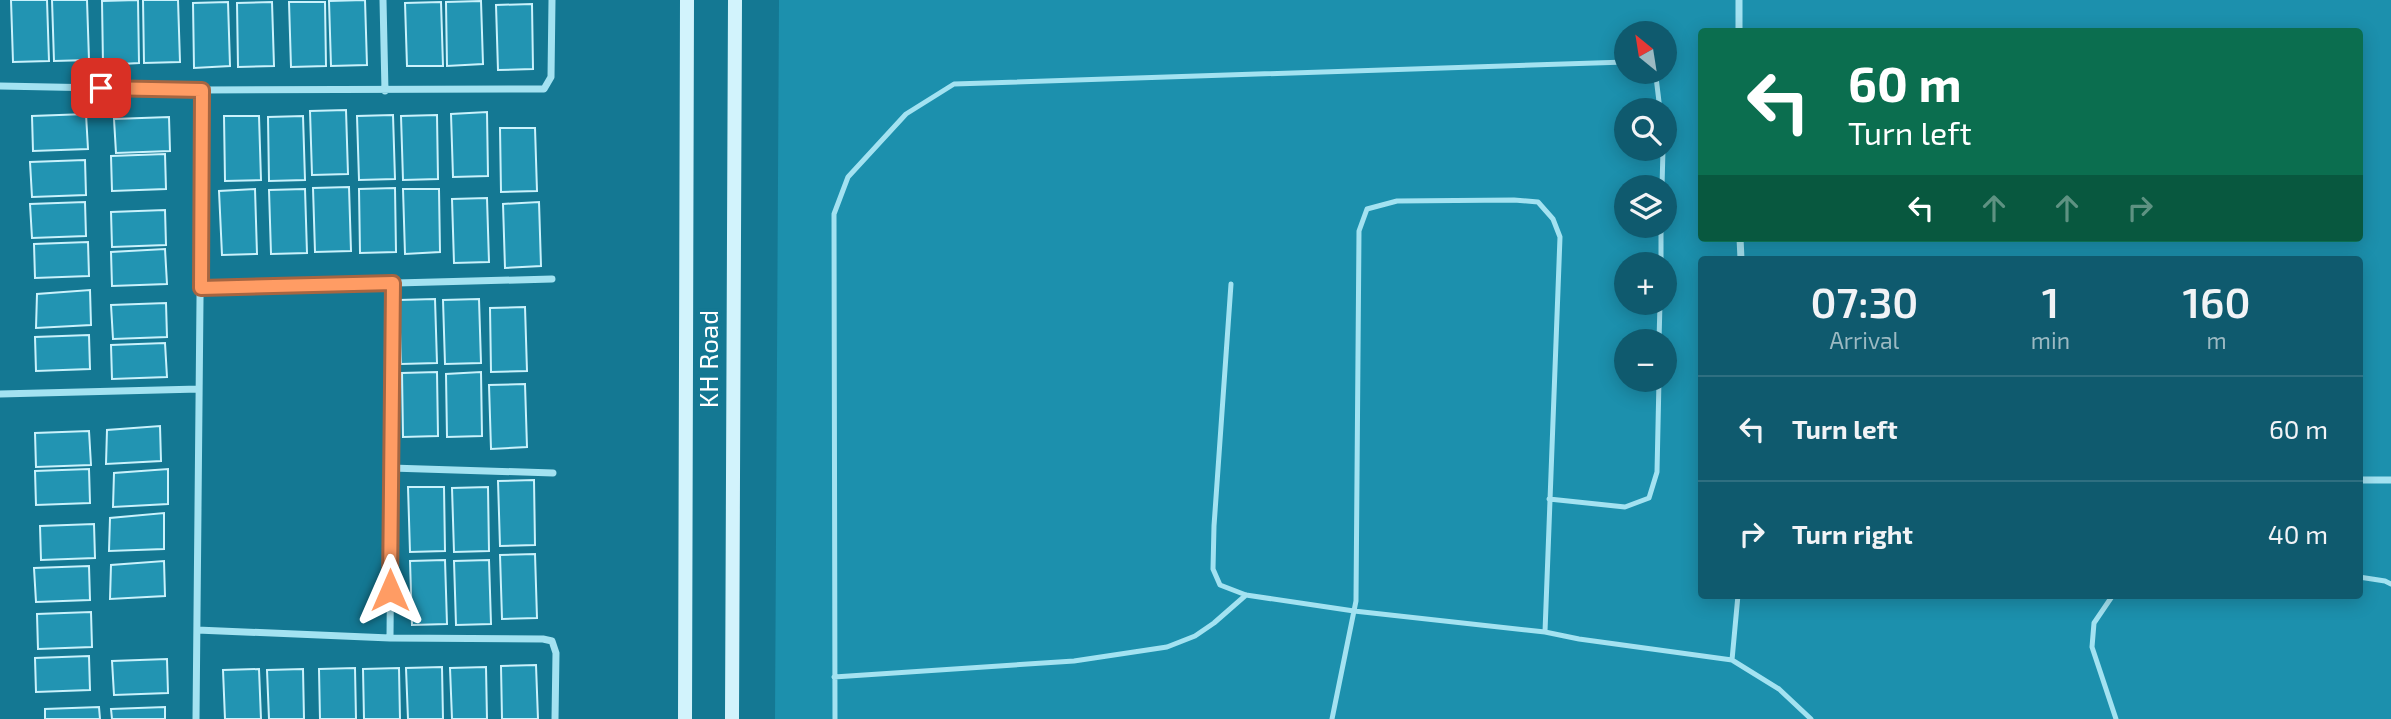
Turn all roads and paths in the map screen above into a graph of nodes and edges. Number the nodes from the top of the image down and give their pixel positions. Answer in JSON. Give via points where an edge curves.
{"nodes":[{"id":1,"x":383,"y":0,"type":"edge"},
{"id":2,"x":552,"y":0,"type":"edge"},
{"id":3,"x":687,"y":0,"type":"edge"},
{"id":4,"x":735,"y":0,"type":"edge"},
{"id":5,"x":1739,"y":0,"type":"edge"},
{"id":6,"x":1739,"y":28,"type":"edge"},
{"id":7,"x":1614,"y":62,"type":"edge"},
{"id":8,"x":0,"y":86,"type":"edge"},
{"id":9,"x":202,"y":90,"type":"junction"},
{"id":10,"x":385,"y":91,"type":"junction"},
{"id":11,"x":552,"y":279,"type":"dead end"},
{"id":12,"x":393,"y":283,"type":"junction"},
{"id":13,"x":1231,"y":284,"type":"dead end"},
{"id":14,"x":201,"y":288,"type":"junction"},
{"id":15,"x":199,"y":389,"type":"junction"},
{"id":16,"x":1659,"y":392,"type":"edge"},
{"id":17,"x":0,"y":394,"type":"edge"},
{"id":18,"x":391,"y":468,"type":"junction"},
{"id":19,"x":552,"y":473,"type":"dead end"},
{"id":20,"x":2363,"y":480,"type":"edge"},
{"id":21,"x":2391,"y":480,"type":"edge"},
{"id":22,"x":1549,"y":499,"type":"junction"},
{"id":23,"x":2363,"y":578,"type":"edge"},
{"id":24,"x":2391,"y":584,"type":"edge"},
{"id":25,"x":1246,"y":596,"type":"junction"},
{"id":26,"x":1738,"y":599,"type":"edge"},
{"id":27,"x":2110,"y":599,"type":"edge"},
{"id":28,"x":1354,"y":611,"type":"junction"},
{"id":29,"x":197,"y":630,"type":"junction"},
{"id":30,"x":1545,"y":632,"type":"junction"},
{"id":31,"x":390,"y":638,"type":"junction"},
{"id":32,"x":1732,"y":660,"type":"junction"},
{"id":33,"x":834,"y":677,"type":"junction"},
{"id":34,"x":196,"y":719,"type":"edge"},
{"id":35,"x":555,"y":719,"type":"edge"},
{"id":36,"x":685,"y":719,"type":"edge"},
{"id":37,"x":732,"y":719,"type":"edge"},
{"id":38,"x":835,"y":719,"type":"edge"},
{"id":39,"x":1332,"y":719,"type":"edge"},
{"id":40,"x":1811,"y":719,"type":"edge"},
{"id":41,"x":2116,"y":719,"type":"edge"}],
"edges":[{"from":1,"to":10,"type":"street"},
{"from":2,"to":10,"type":"street","via":[[551,77],[544,89]]},
{"from":3,"to":36,"type":"main road","name":"KH Road"},
{"from":4,"to":37,"type":"main road","name":"KH Road"},
{"from":5,"to":6,"type":"street"},
{"from":7,"to":33,"type":"lane","via":[[954,84],[906,114],[848,177],[834,214]]},
{"from":8,"to":9,"type":"street"},
{"from":9,"to":10,"type":"street"},
{"from":9,"to":14,"type":"street"},
{"from":11,"to":12,"type":"street"},
{"from":12,"to":14,"type":"street"},
{"from":12,"to":18,"type":"street"},
{"from":13,"to":25,"type":"lane","via":[[1213,569],[1220,585]]},
{"from":14,"to":15,"type":"street"},
{"from":15,"to":17,"type":"street"},
{"from":15,"to":29,"type":"street"},
{"from":16,"to":22,"type":"lane","via":[[1657,472],[1649,498],[1625,507]]},
{"from":18,"to":19,"type":"street"},
{"from":18,"to":31,"type":"street"},
{"from":20,"to":21,"type":"street"},
{"from":22,"to":28,"type":"lane","via":[[1560,236],[1553,219],[1538,202],[1514,200],[1398,201],[1367,209],[1359,231]]},
{"from":22,"to":30,"type":"lane"},
{"from":23,"to":24,"type":"lane"},
{"from":25,"to":28,"type":"lane"},
{"from":25,"to":33,"type":"lane","via":[[1195,636],[1167,647],[1074,661]]},
{"from":26,"to":32,"type":"lane"},
{"from":27,"to":41,"type":"lane","via":[[2094,623],[2092,647]]},
{"from":28,"to":30,"type":"lane"},
{"from":28,"to":39,"type":"lane"},
{"from":29,"to":31,"type":"street"},
{"from":29,"to":34,"type":"street"},
{"from":30,"to":32,"type":"lane"},
{"from":31,"to":35,"type":"street","via":[[552,641],[556,653]]},
{"from":32,"to":40,"type":"lane","via":[[1779,690]]},
{"from":33,"to":38,"type":"lane"}]}
